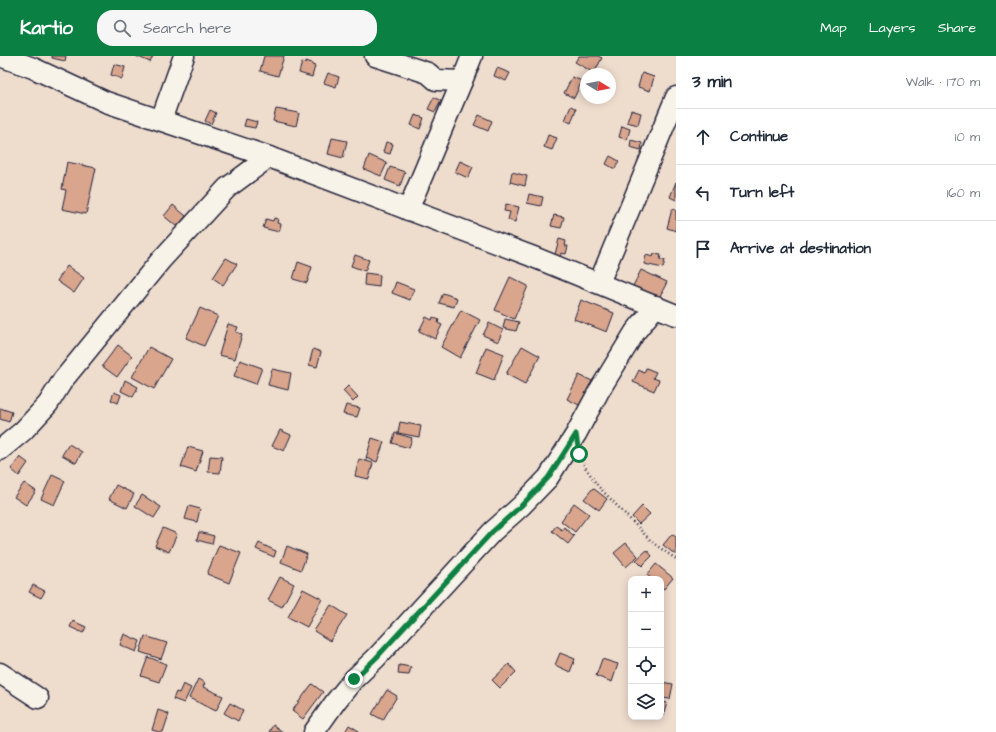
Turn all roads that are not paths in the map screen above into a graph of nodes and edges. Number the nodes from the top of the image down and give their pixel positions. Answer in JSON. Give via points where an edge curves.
{"nodes":[{"id":1,"x":0,"y":56,"type":"edge"},
{"id":2,"x":184,"y":56,"type":"edge"},
{"id":3,"x":375,"y":56,"type":"edge"},
{"id":4,"x":472,"y":56,"type":"edge"},
{"id":5,"x":35,"y":62,"type":"edge"},
{"id":6,"x":462,"y":81,"type":"junction"},
{"id":7,"x":676,"y":97,"type":"edge"},
{"id":8,"x":161,"y":120,"type":"junction"},
{"id":9,"x":269,"y":157,"type":"junction"},
{"id":10,"x":408,"y":210,"type":"junction"},
{"id":11,"x":599,"y":283,"type":"junction"},
{"id":12,"x":656,"y":306,"type":"junction"},
{"id":13,"x":676,"y":315,"type":"edge"},
{"id":14,"x":0,"y":450,"type":"edge"},
{"id":15,"x":0,"y":673,"type":"edge"},
{"id":16,"x":38,"y":698,"type":"dead end"},
{"id":17,"x":314,"y":732,"type":"edge"}],
"edges":[{"from":1,"to":5,"type":"street"},
{"from":2,"to":8,"type":"street"},
{"from":3,"to":6,"type":"street","via":[[428,72],[436,80]]},
{"from":4,"to":6,"type":"street"},
{"from":5,"to":8,"type":"street","via":[[106,102]]},
{"from":6,"to":10,"type":"street"},
{"from":7,"to":11,"type":"street"},
{"from":8,"to":9,"type":"street"},
{"from":9,"to":10,"type":"street"},
{"from":9,"to":14,"type":"street","via":[[227,188],[152,272],[62,380],[48,404],[23,431]]},
{"from":10,"to":11,"type":"street"},
{"from":11,"to":12,"type":"street"},
{"from":12,"to":13,"type":"street"},
{"from":12,"to":17,"type":"street","via":[[635,332],[548,478],[492,532],[354,679]]},
{"from":15,"to":16,"type":"street"}]}
